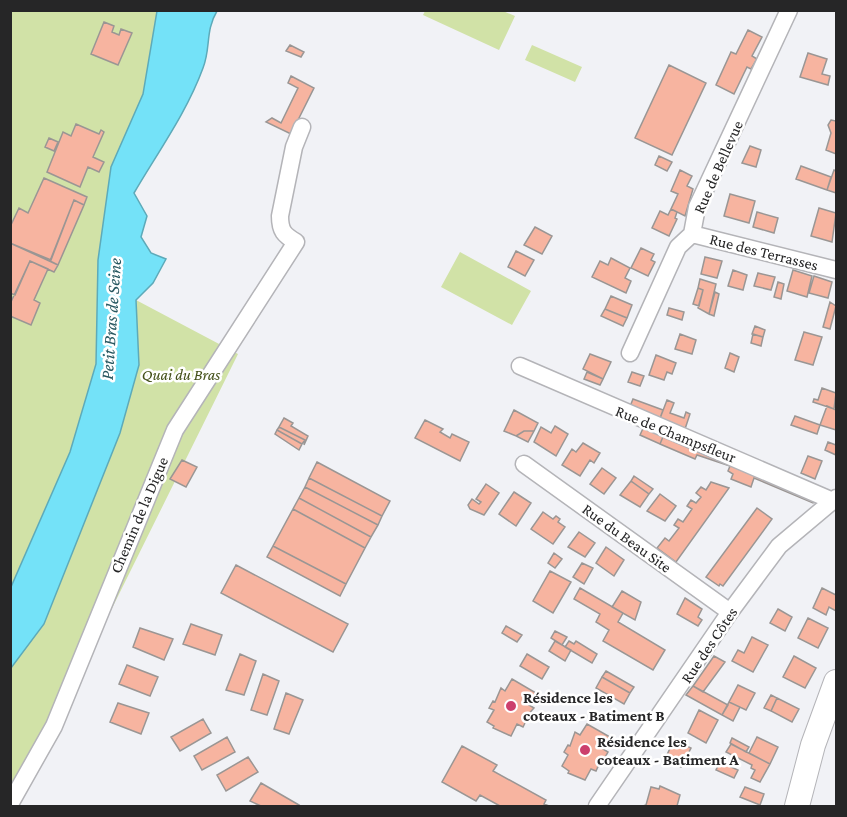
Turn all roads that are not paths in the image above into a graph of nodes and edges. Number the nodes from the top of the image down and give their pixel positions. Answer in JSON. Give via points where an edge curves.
{"nodes":[{"id":1,"x":789,"y":10,"type":"edge"},
{"id":2,"x":302,"y":127,"type":"dead end"},
{"id":3,"x":692,"y":234,"type":"junction"},
{"id":4,"x":837,"y":270,"type":"edge"},
{"id":5,"x":630,"y":353,"type":"dead end"},
{"id":6,"x":520,"y":366,"type":"dead end"},
{"id":7,"x":524,"y":464,"type":"dead end"},
{"id":8,"x":835,"y":499,"type":"edge"},
{"id":9,"x":730,"y":612,"type":"junction"},
{"id":10,"x":837,"y":682,"type":"edge"},
{"id":11,"x":10,"y":804,"type":"edge"},
{"id":12,"x":597,"y":807,"type":"edge"},
{"id":13,"x":797,"y":807,"type":"edge"}],
"edges":[{"from":1,"to":3,"type":"street","name":"Rue de Bellevue","via":[[697,207]]},
{"from":2,"to":11,"type":"street","name":"Chemin de la Digue","via":[[280,216],[280,228],[296,242],[175,430],[54,726]]},
{"from":3,"to":4,"type":"street","name":"Rue des Terrasses"},
{"from":3,"to":5,"type":"street","name":"Rue de Bellevue","via":[[678,247]]},
{"from":6,"to":8,"type":"street","name":"Rue de Champsfleur"},
{"from":7,"to":9,"type":"street","name":"Rue du Beau Site"},
{"from":8,"to":9,"type":"street","name":"Rue des Côtes","via":[[779,546]]},
{"from":9,"to":12,"type":"street","name":"Rue des Côtes"},
{"from":10,"to":13,"type":"main road","via":[[813,745]]}]}
